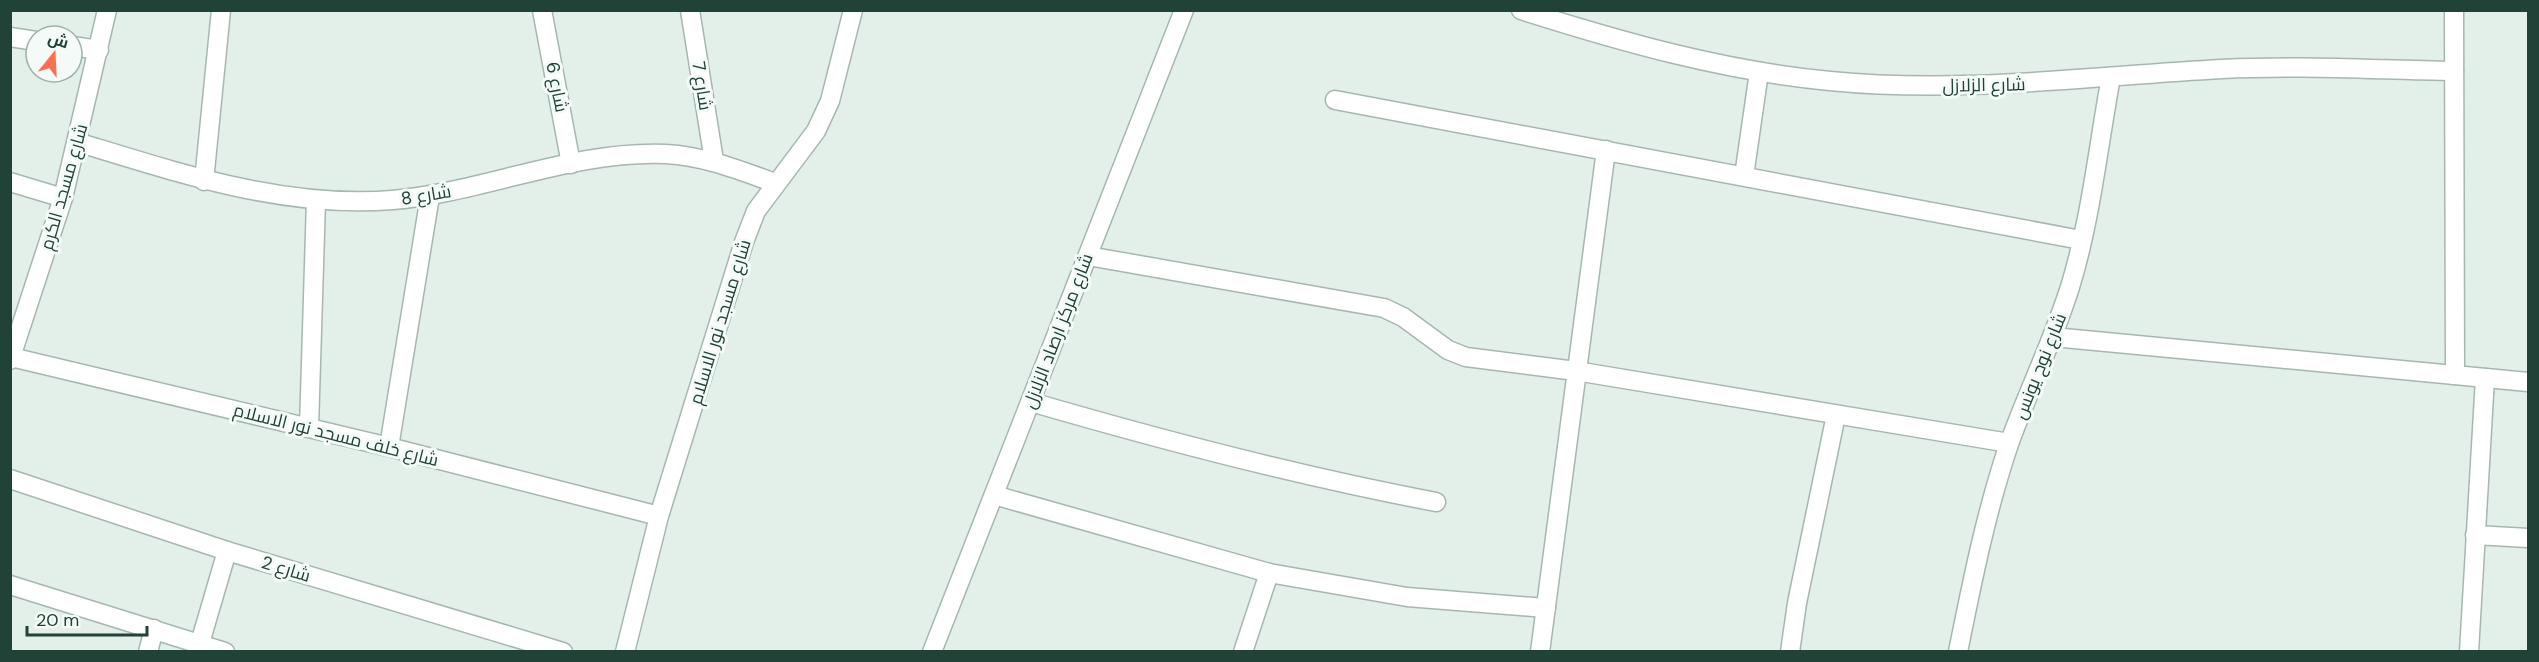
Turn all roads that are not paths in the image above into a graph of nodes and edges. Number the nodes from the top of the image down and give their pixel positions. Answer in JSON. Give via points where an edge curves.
{"nodes":[{"id":1,"x":107,"y":10,"type":"edge"},
{"id":2,"x":221,"y":10,"type":"edge"},
{"id":3,"x":542,"y":10,"type":"edge"},
{"id":4,"x":690,"y":10,"type":"edge"},
{"id":5,"x":853,"y":10,"type":"edge"},
{"id":6,"x":1184,"y":10,"type":"edge"},
{"id":7,"x":1521,"y":10,"type":"edge"},
{"id":8,"x":2454,"y":10,"type":"edge"},
{"id":9,"x":84,"y":48,"type":"edge"},
{"id":10,"x":99,"y":50,"type":"junction"},
{"id":11,"x":2454,"y":71,"type":"junction"},
{"id":12,"x":1760,"y":72,"type":"junction"},
{"id":13,"x":2111,"y":77,"type":"junction"},
{"id":14,"x":1335,"y":100,"type":"dead end"},
{"id":15,"x":77,"y":142,"type":"junction"},
{"id":16,"x":1606,"y":150,"type":"junction"},
{"id":17,"x":714,"y":161,"type":"junction"},
{"id":18,"x":571,"y":164,"type":"junction"},
{"id":19,"x":1744,"y":176,"type":"junction"},
{"id":20,"x":204,"y":181,"type":"junction"},
{"id":21,"x":10,"y":182,"type":"edge"},
{"id":22,"x":775,"y":183,"type":"junction"},
{"id":23,"x":430,"y":196,"type":"junction"},
{"id":24,"x":63,"y":198,"type":"junction"},
{"id":25,"x":316,"y":200,"type":"junction"},
{"id":26,"x":2081,"y":240,"type":"junction"},
{"id":27,"x":1088,"y":256,"type":"junction"},
{"id":28,"x":2053,"y":337,"type":"junction"},
{"id":29,"x":11,"y":359,"type":"edge"},
{"id":30,"x":1576,"y":371,"type":"junction"},
{"id":31,"x":2455,"y":375,"type":"junction"},
{"id":32,"x":2485,"y":378,"type":"junction"},
{"id":33,"x":2529,"y":382,"type":"edge"},
{"id":34,"x":1031,"y":402,"type":"junction"},
{"id":35,"x":1836,"y":415,"type":"junction"},
{"id":36,"x":309,"y":428,"type":"junction"},
{"id":37,"x":2009,"y":443,"type":"junction"},
{"id":38,"x":389,"y":447,"type":"junction"},
{"id":39,"x":10,"y":479,"type":"edge"},
{"id":40,"x":994,"y":495,"type":"junction"},
{"id":41,"x":1436,"y":502,"type":"dead end"},
{"id":42,"x":659,"y":516,"type":"junction"},
{"id":43,"x":2475,"y":535,"type":"junction"},
{"id":44,"x":2529,"y":538,"type":"edge"},
{"id":45,"x":227,"y":551,"type":"junction"},
{"id":46,"x":1269,"y":573,"type":"junction"},
{"id":47,"x":10,"y":585,"type":"edge"},
{"id":48,"x":1546,"y":608,"type":"junction"},
{"id":49,"x":154,"y":629,"type":"junction"},
{"id":50,"x":200,"y":644,"type":"junction"},
{"id":51,"x":148,"y":651,"type":"edge"},
{"id":52,"x":225,"y":651,"type":"edge"},
{"id":53,"x":563,"y":651,"type":"edge"},
{"id":54,"x":625,"y":651,"type":"edge"},
{"id":55,"x":932,"y":651,"type":"edge"},
{"id":56,"x":1243,"y":651,"type":"edge"},
{"id":57,"x":1540,"y":651,"type":"edge"},
{"id":58,"x":1790,"y":651,"type":"edge"},
{"id":59,"x":1958,"y":651,"type":"edge"},
{"id":60,"x":2469,"y":651,"type":"edge"}],
"edges":[{"from":1,"to":10,"type":"street","name":"شارع مسجد الكرم"},
{"from":2,"to":20,"type":"street"},
{"from":3,"to":18,"type":"street","name":"شارع 6"},
{"from":4,"to":17,"type":"street","name":"شارع 7"},
{"from":5,"to":22,"type":"street","name":"شارع مسجد نور الاسلام","via":[[831,100],[798,159]]},
{"from":6,"to":27,"type":"street","name":"شارع مركز ارصاد الزلازل"},
{"from":7,"to":12,"type":"street","name":"شارع الزلازل","via":[[1621,42]]},
{"from":8,"to":11,"type":"street"},
{"from":9,"to":10,"type":"street"},
{"from":10,"to":15,"type":"street","name":"شارع مسجد الكرم"},
{"from":11,"to":13,"type":"street","name":"شارع الزلازل","via":[[2225,69]]},
{"from":11,"to":31,"type":"street"},
{"from":12,"to":13,"type":"street","name":"شارع الزلازل","via":[[1900,86],[1994,86]]},
{"from":12,"to":19,"type":"street"},
{"from":13,"to":26,"type":"street","name":"شارع نوح يونس"},
{"from":14,"to":16,"type":"street"},
{"from":15,"to":20,"type":"street","name":"شارع 8"},
{"from":15,"to":24,"type":"street","name":"شارع مسجد الكرم"},
{"from":16,"to":19,"type":"street"},
{"from":16,"to":30,"type":"street"},
{"from":17,"to":18,"type":"street","name":"شارع 8","via":[[665,154],[617,156]]},
{"from":17,"to":22,"type":"street","name":"شارع 8"},
{"from":18,"to":23,"type":"street","name":"شارع 8"},
{"from":19,"to":26,"type":"street"},
{"from":20,"to":25,"type":"street","name":"شارع 8"},
{"from":21,"to":24,"type":"street"},
{"from":22,"to":42,"type":"street","name":"شارع مسجد نور الاسلام","via":[[756,211],[744,242]]},
{"from":23,"to":25,"type":"street","name":"شارع 8"},
{"from":23,"to":38,"type":"street"},
{"from":24,"to":29,"type":"street","name":"شارع مسجد الكرم"},
{"from":25,"to":36,"type":"street"},
{"from":26,"to":28,"type":"street","name":"شارع نوح يونس"},
{"from":27,"to":30,"type":"street","via":[[1384,308],[1448,350],[1466,357]]},
{"from":27,"to":34,"type":"street","name":"شارع مركز ارصاد الزلازل"},
{"from":28,"to":31,"type":"street"},
{"from":28,"to":37,"type":"street","name":"شارع نوح يونس"},
{"from":29,"to":36,"type":"street","name":"شارع خلف مسجد نور الاسلام"},
{"from":30,"to":35,"type":"street"},
{"from":30,"to":48,"type":"street"},
{"from":31,"to":32,"type":"street"},
{"from":32,"to":33,"type":"street"},
{"from":32,"to":43,"type":"street"},
{"from":34,"to":40,"type":"street","name":"شارع مركز ارصاد الزلازل"},
{"from":34,"to":41,"type":"street","via":[[1274,470]]},
{"from":35,"to":37,"type":"street"},
{"from":35,"to":58,"type":"street"},
{"from":36,"to":38,"type":"street","name":"شارع خلف مسجد نور الاسلام"},
{"from":37,"to":59,"type":"street","name":"شارع نوح يونس","via":[[1983,535]]},
{"from":38,"to":42,"type":"street","name":"شارع خلف مسجد نور الاسلام"},
{"from":39,"to":45,"type":"street","name":"شارع 2"},
{"from":40,"to":46,"type":"street"},
{"from":40,"to":55,"type":"street","name":"شارع مركز ارصاد الزلازل"},
{"from":42,"to":54,"type":"street","name":"شارع مسجد نور الاسلام"},
{"from":43,"to":44,"type":"street"},
{"from":43,"to":60,"type":"street"},
{"from":45,"to":50,"type":"street"},
{"from":45,"to":53,"type":"street","name":"شارع 2"},
{"from":46,"to":48,"type":"street","via":[[1407,597]]},
{"from":46,"to":56,"type":"street"},
{"from":47,"to":49,"type":"street"},
{"from":48,"to":57,"type":"street"},
{"from":49,"to":50,"type":"street"},
{"from":49,"to":51,"type":"street"},
{"from":50,"to":52,"type":"street"}]}
